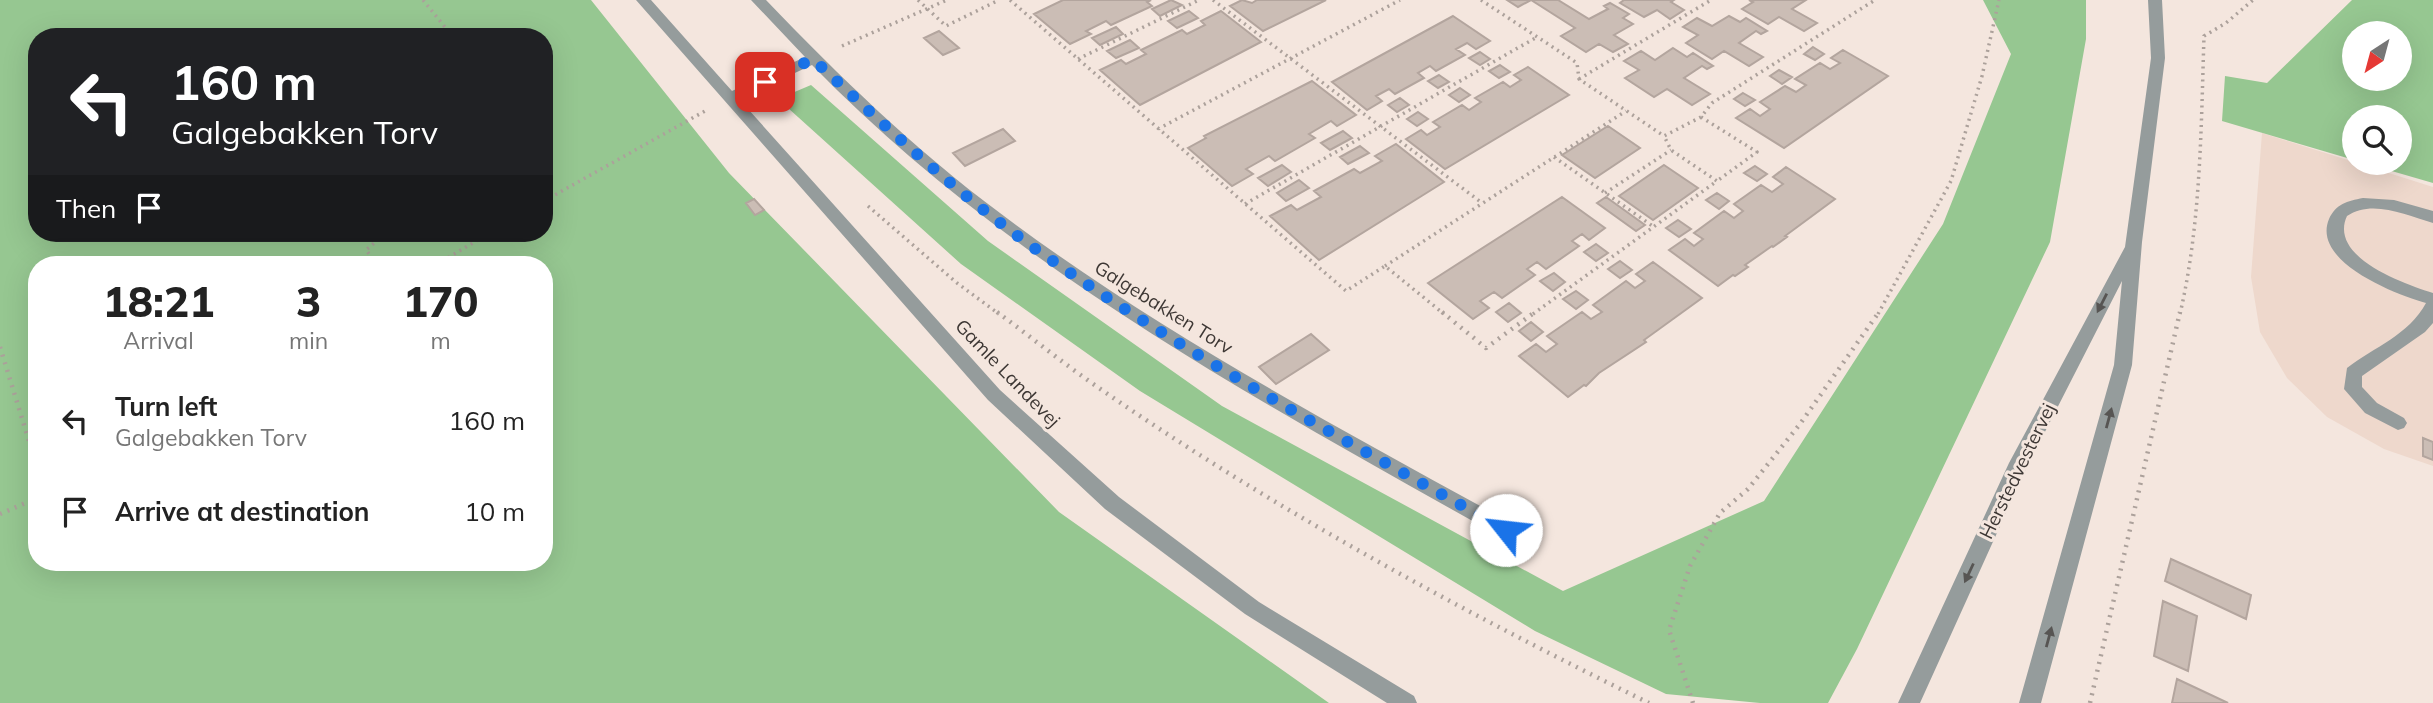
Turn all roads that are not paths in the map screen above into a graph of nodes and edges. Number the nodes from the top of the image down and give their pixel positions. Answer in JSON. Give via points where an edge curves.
{"nodes":[{"id":1,"x":643,"y":0,"type":"edge"},
{"id":2,"x":758,"y":0,"type":"edge"},
{"id":3,"x":2155,"y":0,"type":"edge"},
{"id":4,"x":813,"y":59,"type":"junction"},
{"id":5,"x":731,"y":97,"type":"junction"},
{"id":6,"x":2433,"y":217,"type":"edge"},
{"id":7,"x":2134,"y":242,"type":"junction"},
{"id":8,"x":2433,"y":299,"type":"edge"},
{"id":9,"x":2433,"y":306,"type":"edge"},
{"id":10,"x":2398,"y":423,"type":"dead end"},
{"id":11,"x":1526,"y":541,"type":"dead end"},
{"id":12,"x":1406,"y":703,"type":"edge"},
{"id":13,"x":1909,"y":703,"type":"edge"},
{"id":14,"x":2031,"y":703,"type":"edge"}],
"edges":[{"from":1,"to":5,"type":"street","name":"Gamle Landevej"},
{"from":2,"to":4,"type":"street","name":"Galgebakken Torv"},
{"from":3,"to":7,"type":"street","name":"Herstedvestervej","via":[[2158,58]]},
{"from":4,"to":5,"type":"street"},
{"from":4,"to":11,"type":"street","name":"Galgebakken Torv","via":[[930,167],[1042,253],[1165,335]]},
{"from":5,"to":12,"type":"street","name":"Gamle Landevej","via":[[994,395],[1112,503],[1252,608]]},
{"from":6,"to":8,"type":"street","via":[[2392,204],[2370,203],[2352,206],[2340,214],[2335,225],[2347,254],[2364,270],[2385,283]]},
{"from":7,"to":13,"type":"street","name":"Herstedvestervej","one_way":true,"via":[[2016,469]]},
{"from":14,"to":7,"type":"street","name":"Herstedvestervej","one_way":true,"via":[[2123,365]]},
{"from":9,"to":10,"type":"street","via":[[2413,333],[2353,373],[2353,388],[2371,408]]}]}
